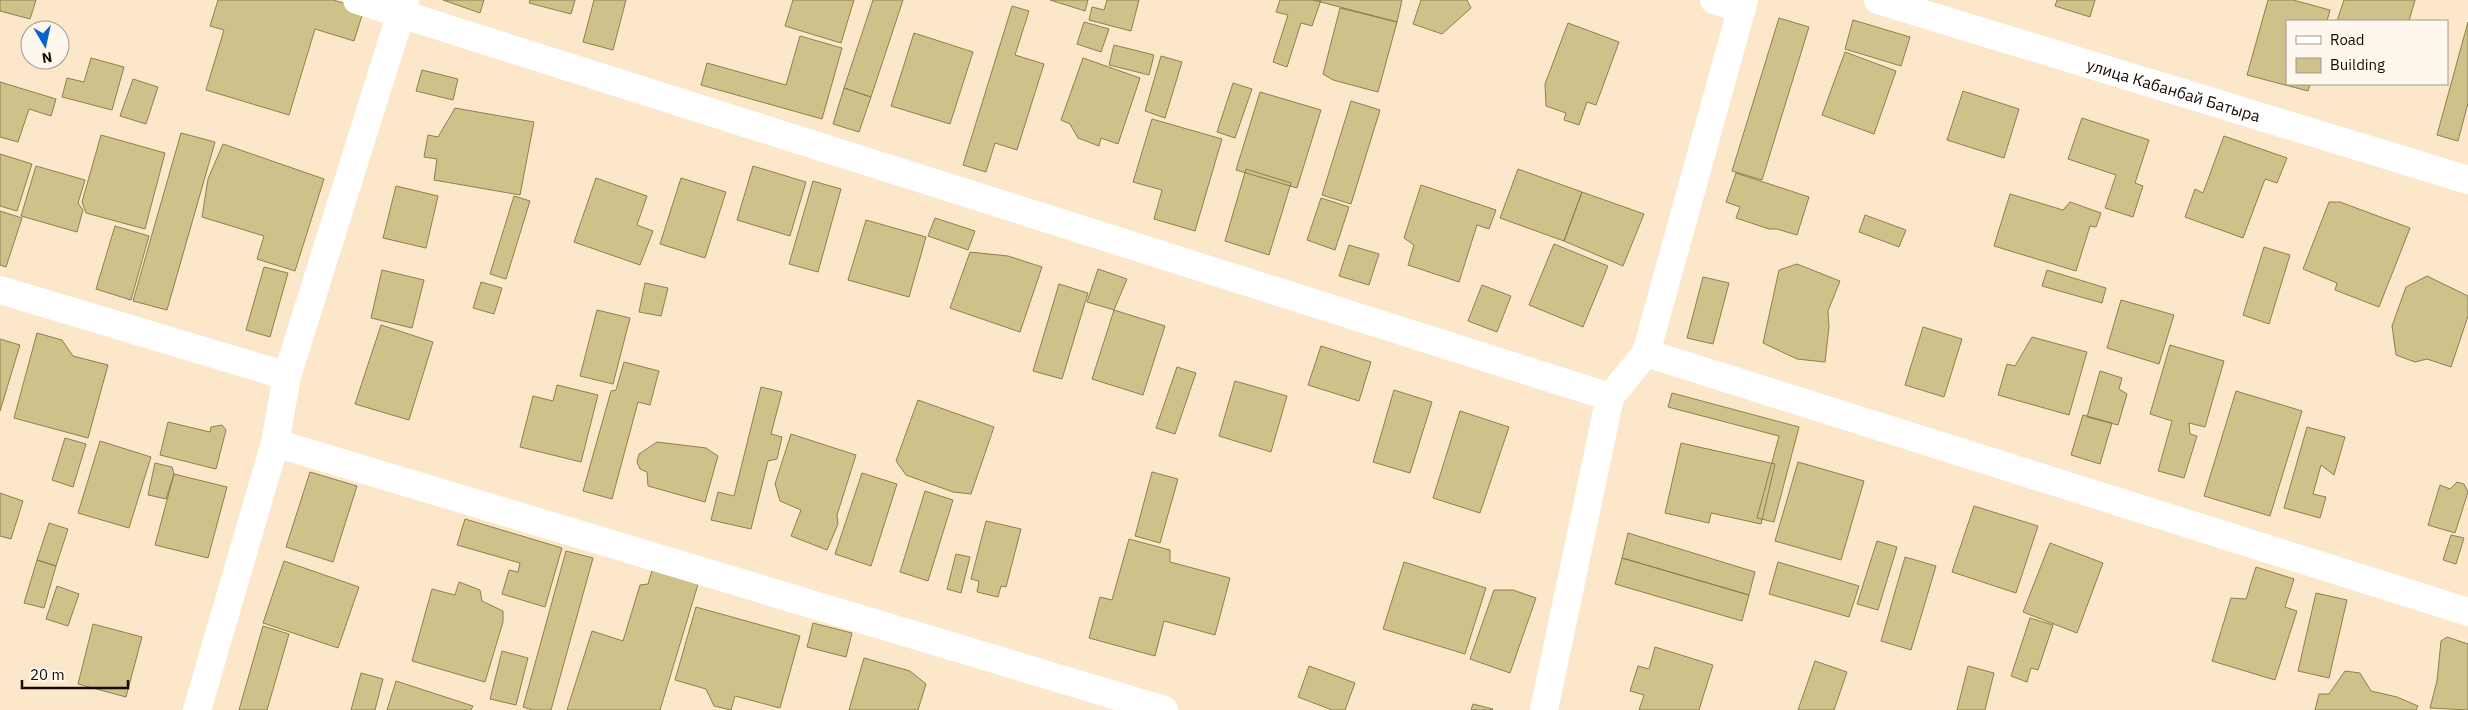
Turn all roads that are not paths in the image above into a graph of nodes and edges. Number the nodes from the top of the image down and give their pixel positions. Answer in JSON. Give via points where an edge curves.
{"nodes":[{"id":1,"x":357,"y":0,"type":"edge"},
{"id":2,"x":1714,"y":0,"type":"edge"},
{"id":3,"x":1878,"y":0,"type":"edge"},
{"id":4,"x":1743,"y":4,"type":"edge"},
{"id":5,"x":403,"y":7,"type":"edge"},
{"id":6,"x":2468,"y":180,"type":"edge"},
{"id":7,"x":0,"y":290,"type":"edge"},
{"id":8,"x":1646,"y":353,"type":"junction"},
{"id":9,"x":286,"y":376,"type":"junction"},
{"id":10,"x":1610,"y":397,"type":"junction"},
{"id":11,"x":275,"y":443,"type":"junction"},
{"id":12,"x":2468,"y":612,"type":"edge"},
{"id":13,"x":197,"y":710,"type":"edge"},
{"id":14,"x":1164,"y":710,"type":"edge"},
{"id":15,"x":1544,"y":710,"type":"edge"}],
"edges":[{"from":1,"to":5,"type":"street"},
{"from":2,"to":4,"type":"street"},
{"from":3,"to":6,"type":"street","name":"улица Кабанбай Батыра"},
{"from":4,"to":8,"type":"street"},
{"from":5,"to":9,"type":"street"},
{"from":5,"to":10,"type":"street"},
{"from":7,"to":9,"type":"street"},
{"from":8,"to":10,"type":"street"},
{"from":8,"to":12,"type":"street"},
{"from":9,"to":11,"type":"street"},
{"from":10,"to":15,"type":"street"},
{"from":11,"to":13,"type":"street"},
{"from":11,"to":14,"type":"street"}]}
